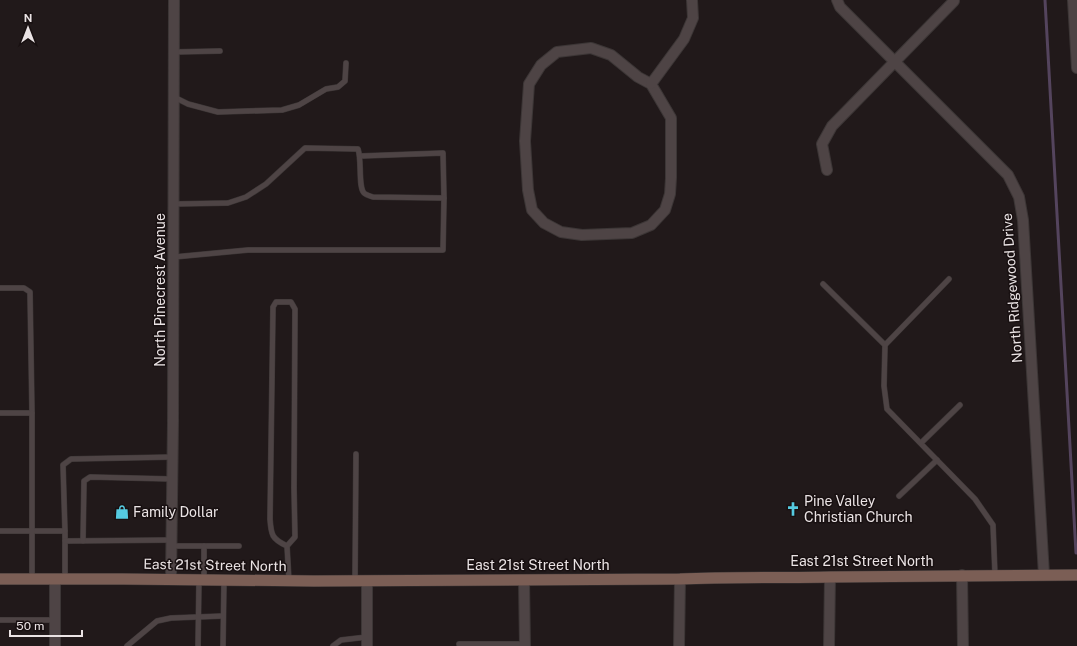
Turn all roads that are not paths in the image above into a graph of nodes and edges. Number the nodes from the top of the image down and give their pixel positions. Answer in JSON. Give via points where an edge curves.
{"nodes":[{"id":1,"x":174,"y":0,"type":"edge"},
{"id":2,"x":692,"y":0,"type":"edge"},
{"id":3,"x":837,"y":0,"type":"edge"},
{"id":4,"x":1073,"y":0,"type":"edge"},
{"id":5,"x":954,"y":1,"type":"dead end"},
{"id":6,"x":220,"y":51,"type":"dead end"},
{"id":7,"x":174,"y":52,"type":"junction"},
{"id":8,"x":894,"y":62,"type":"junction"},
{"id":9,"x":346,"y":63,"type":"dead end"},
{"id":10,"x":1077,"y":68,"type":"edge"},
{"id":11,"x":650,"y":84,"type":"junction"},
{"id":12,"x":174,"y":97,"type":"junction"},
{"id":13,"x":361,"y":156,"type":"junction"},
{"id":14,"x":827,"y":170,"type":"dead end"},
{"id":15,"x":444,"y":198,"type":"junction"},
{"id":16,"x":174,"y":204,"type":"junction"},
{"id":17,"x":174,"y":257,"type":"junction"},
{"id":18,"x":949,"y":279,"type":"dead end"},
{"id":19,"x":823,"y":284,"type":"dead end"},
{"id":20,"x":0,"y":288,"type":"edge"},
{"id":21,"x":885,"y":345,"type":"junction"},
{"id":22,"x":960,"y":405,"type":"dead end"},
{"id":23,"x":0,"y":413,"type":"edge"},
{"id":24,"x":32,"y":413,"type":"junction"},
{"id":25,"x":920,"y":443,"type":"junction"},
{"id":26,"x":356,"y":454,"type":"dead end"},
{"id":27,"x":173,"y":457,"type":"junction"},
{"id":28,"x":937,"y":460,"type":"junction"},
{"id":29,"x":172,"y":479,"type":"junction"},
{"id":30,"x":899,"y":496,"type":"dead end"},
{"id":31,"x":0,"y":531,"type":"edge"},
{"id":32,"x":65,"y":531,"type":"junction"},
{"id":33,"x":32,"y":532,"type":"junction"},
{"id":34,"x":65,"y":541,"type":"junction"},
{"id":35,"x":83,"y":541,"type":"junction"},
{"id":36,"x":172,"y":543,"type":"junction"},
{"id":37,"x":204,"y":546,"type":"junction"},
{"id":38,"x":239,"y":546,"type":"dead end"},
{"id":39,"x":287,"y":546,"type":"junction"},
{"id":40,"x":962,"y":575,"type":"junction"},
{"id":41,"x":995,"y":575,"type":"junction"},
{"id":42,"x":1044,"y":575,"type":"junction"},
{"id":43,"x":1077,"y":575,"type":"edge"},
{"id":44,"x":830,"y":577,"type":"junction"},
{"id":45,"x":0,"y":579,"type":"edge"},
{"id":46,"x":32,"y":579,"type":"junction"},
{"id":47,"x":60,"y":579,"type":"junction"},
{"id":48,"x":171,"y":579,"type":"junction"},
{"id":49,"x":680,"y":579,"type":"junction"},
{"id":50,"x":202,"y":580,"type":"junction"},
{"id":51,"x":224,"y":580,"type":"junction"},
{"id":52,"x":524,"y":580,"type":"junction"},
{"id":53,"x":289,"y":581,"type":"junction"},
{"id":54,"x":355,"y":581,"type":"junction"},
{"id":55,"x":367,"y":581,"type":"junction"},
{"id":56,"x":199,"y":616,"type":"junction"},
{"id":57,"x":223,"y":616,"type":"junction"},
{"id":58,"x":0,"y":620,"type":"edge"},
{"id":59,"x":55,"y":620,"type":"junction"},
{"id":60,"x":367,"y":642,"type":"edge"},
{"id":61,"x":459,"y":644,"type":"dead end"},
{"id":62,"x":525,"y":645,"type":"edge"},
{"id":63,"x":55,"y":646,"type":"edge"},
{"id":64,"x":127,"y":646,"type":"edge"},
{"id":65,"x":198,"y":646,"type":"edge"},
{"id":66,"x":223,"y":646,"type":"edge"},
{"id":67,"x":333,"y":646,"type":"edge"},
{"id":68,"x":679,"y":646,"type":"edge"},
{"id":69,"x":829,"y":646,"type":"edge"},
{"id":70,"x":964,"y":646,"type":"edge"}],
"edges":[{"from":1,"to":7,"type":"street","name":"North Pinecrest Avenue"},
{"from":2,"to":11,"type":"street","via":[[693,18],[684,38]]},
{"from":3,"to":8,"type":"street","name":"North Ridgewood Drive","via":[[840,7]]},
{"from":4,"to":10,"type":"street"},
{"from":5,"to":8,"type":"street"},
{"from":6,"to":7,"type":"lane"},
{"from":7,"to":12,"type":"street","name":"North Pinecrest Avenue"},
{"from":8,"to":14,"type":"street","via":[[832,126],[822,144]]},
{"from":8,"to":42,"type":"street","name":"North Ridgewood Drive","via":[[1008,175],[1019,196],[1023,220]]},
{"from":9,"to":12,"type":"lane","via":[[345,81],[299,105],[282,110],[218,112],[188,104]]},
{"from":11,"to":11,"type":"street","via":[[611,55],[591,48],[557,52],[542,65],[529,84],[524,141],[532,210],[544,223],[561,232],[582,235],[632,233],[651,225],[665,210],[670,194],[671,118]]},
{"from":12,"to":16,"type":"street","name":"North Pinecrest Avenue"},
{"from":13,"to":15,"type":"lane","via":[[361,188],[364,194],[373,197]]},
{"from":13,"to":15,"type":"lane","via":[[443,153]]},
{"from":13,"to":16,"type":"lane","via":[[358,149],[305,148],[266,184],[246,196],[228,203]]},
{"from":15,"to":17,"type":"lane","via":[[443,250],[248,250]]},
{"from":16,"to":17,"type":"street","name":"North Pinecrest Avenue"},
{"from":17,"to":27,"type":"street","name":"North Pinecrest Avenue"},
{"from":18,"to":21,"type":"lane"},
{"from":19,"to":21,"type":"lane"},
{"from":20,"to":24,"type":"lane","via":[[24,288],[30,292]]},
{"from":21,"to":25,"type":"lane","via":[[884,386],[888,409]]},
{"from":22,"to":25,"type":"lane"},
{"from":23,"to":24,"type":"lane"},
{"from":24,"to":33,"type":"lane"},
{"from":25,"to":28,"type":"lane"},
{"from":26,"to":54,"type":"lane"},
{"from":27,"to":29,"type":"street","name":"North Pinecrest Avenue"},
{"from":27,"to":32,"type":"lane","via":[[71,459],[63,465]]},
{"from":28,"to":30,"type":"lane"},
{"from":28,"to":41,"type":"lane","via":[[975,499],[993,525]]},
{"from":29,"to":35,"type":"lane","via":[[90,477],[84,481]]},
{"from":29,"to":36,"type":"street","name":"North Pinecrest Avenue"},
{"from":31,"to":33,"type":"lane"},
{"from":32,"to":33,"type":"lane"},
{"from":32,"to":34,"type":"lane"},
{"from":33,"to":46,"type":"lane"},
{"from":34,"to":35,"type":"lane"},
{"from":34,"to":47,"type":"lane"},
{"from":35,"to":36,"type":"lane"},
{"from":36,"to":37,"type":"lane"},
{"from":36,"to":48,"type":"street","name":"North Pinecrest Avenue"},
{"from":37,"to":38,"type":"lane"},
{"from":37,"to":50,"type":"lane"},
{"from":39,"to":39,"type":"lane","via":[[275,541],[270,531],[273,307],[276,302],[291,302],[295,309],[295,537]]},
{"from":39,"to":53,"type":"lane"},
{"from":40,"to":41,"type":"main road","name":"East 21st Street North"},
{"from":40,"to":44,"type":"main road","name":"East 21st Street North"},
{"from":40,"to":70,"type":"street"},
{"from":41,"to":42,"type":"main road","name":"East 21st Street North"},
{"from":42,"to":43,"type":"main road","name":"East 21st Street North"},
{"from":44,"to":49,"type":"main road","name":"East 21st Street North"},
{"from":44,"to":69,"type":"street"},
{"from":45,"to":46,"type":"main road","name":"East 21st Street North"},
{"from":46,"to":47,"type":"main road","name":"East 21st Street North"},
{"from":47,"to":48,"type":"main road","name":"East 21st Street North"},
{"from":47,"to":59,"type":"street"},
{"from":48,"to":50,"type":"main road","name":"East 21st Street North"},
{"from":49,"to":52,"type":"main road","name":"East 21st Street North"},
{"from":49,"to":68,"type":"street"},
{"from":50,"to":51,"type":"main road","name":"East 21st Street North"},
{"from":50,"to":56,"type":"lane"},
{"from":51,"to":53,"type":"main road","name":"East 21st Street North"},
{"from":51,"to":57,"type":"lane"},
{"from":52,"to":55,"type":"main road","name":"East 21st Street North"},
{"from":52,"to":62,"type":"street"},
{"from":53,"to":54,"type":"main road","name":"East 21st Street North"},
{"from":54,"to":55,"type":"main road","name":"East 21st Street North"},
{"from":55,"to":60,"type":"street"},
{"from":56,"to":57,"type":"lane"},
{"from":56,"to":64,"type":"lane","via":[[157,621]]},
{"from":56,"to":65,"type":"lane"},
{"from":57,"to":66,"type":"lane"},
{"from":58,"to":59,"type":"lane"},
{"from":59,"to":63,"type":"street"},
{"from":60,"to":67,"type":"lane","via":[[341,640]]},
{"from":61,"to":62,"type":"lane"}]}
